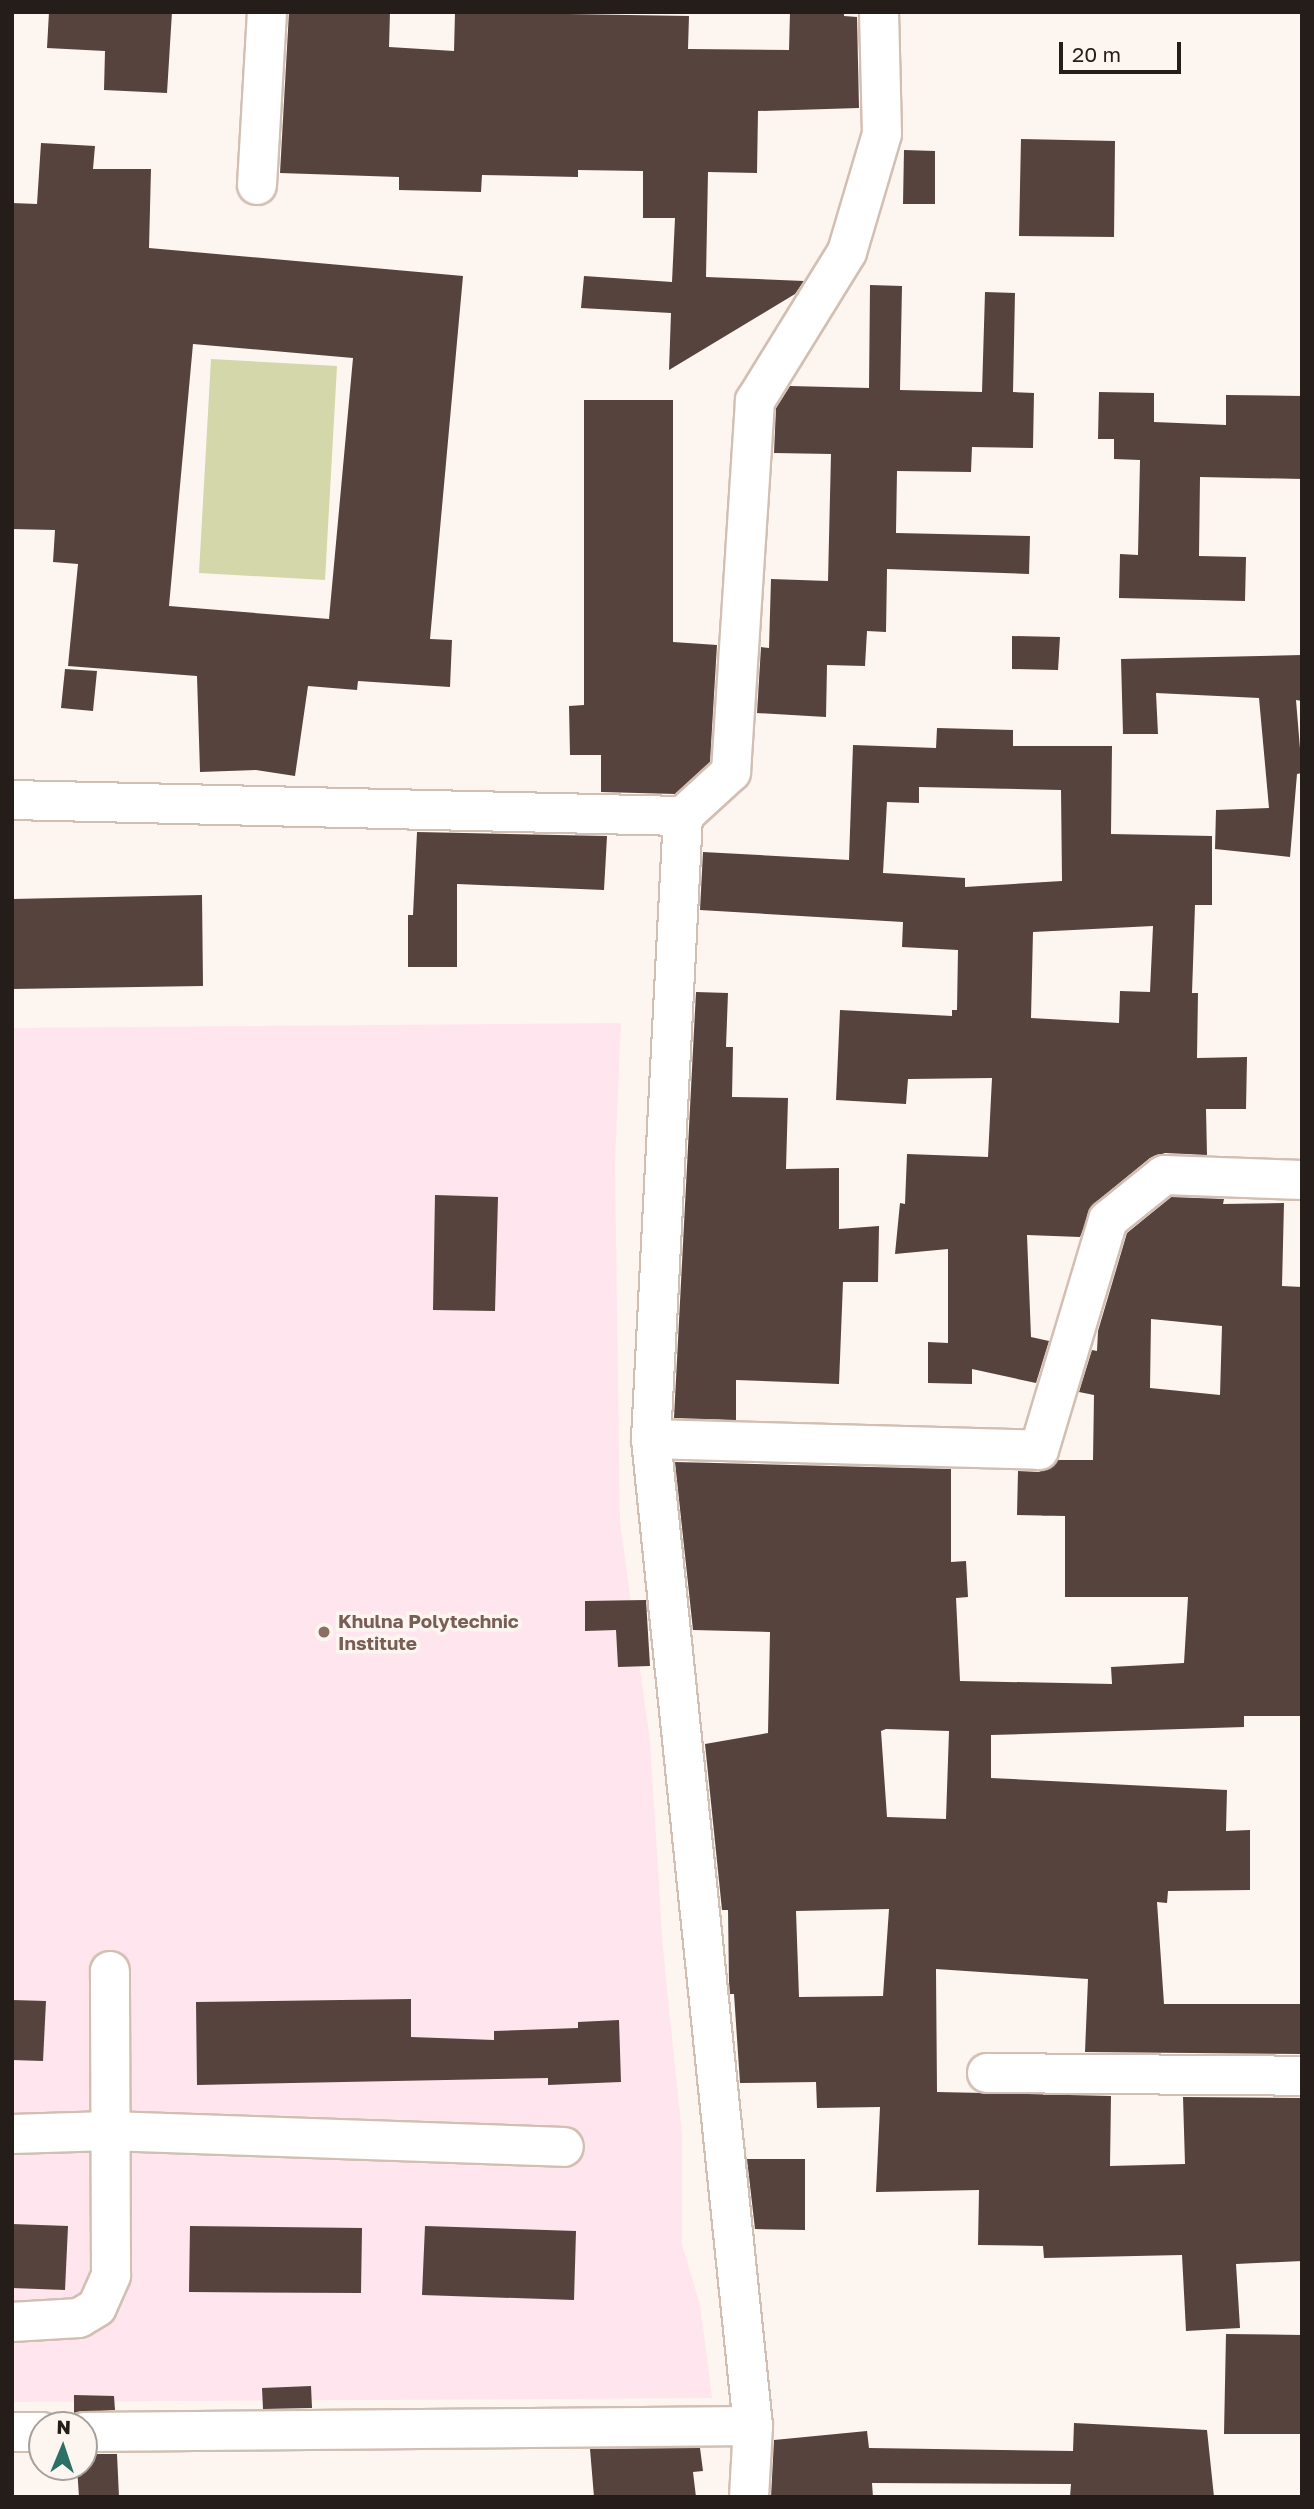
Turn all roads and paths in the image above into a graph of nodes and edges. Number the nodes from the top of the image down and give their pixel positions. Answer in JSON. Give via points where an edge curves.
{"nodes":[{"id":1,"x":267,"y":12,"type":"edge"},
{"id":2,"x":879,"y":12,"type":"edge"},
{"id":3,"x":257,"y":185,"type":"dead end"},
{"id":4,"x":12,"y":800,"type":"edge"},
{"id":5,"x":683,"y":816,"type":"junction"},
{"id":6,"x":1302,"y":1180,"type":"edge"},
{"id":7,"x":651,"y":1439,"type":"junction"},
{"id":8,"x":110,"y":1971,"type":"dead end"},
{"id":9,"x":987,"y":2073,"type":"dead end"},
{"id":10,"x":1302,"y":2076,"type":"edge"},
{"id":11,"x":109,"y":2131,"type":"junction"},
{"id":12,"x":12,"y":2134,"type":"edge"},
{"id":13,"x":564,"y":2147,"type":"dead end"},
{"id":14,"x":12,"y":2322,"type":"edge"},
{"id":15,"x":752,"y":2426,"type":"junction"},
{"id":16,"x":98,"y":2432,"type":"edge"},
{"id":17,"x":749,"y":2497,"type":"edge"}],
"edges":[{"from":1,"to":3,"type":"street"},
{"from":2,"to":5,"type":"street","via":[[882,134],[847,252],[755,401],[731,772]]},
{"from":4,"to":5,"type":"street"},
{"from":5,"to":7,"type":"street"},
{"from":6,"to":7,"type":"street","via":[[1164,1175],[1108,1220],[1039,1450]]},
{"from":7,"to":15,"type":"street"},
{"from":8,"to":11,"type":"street"},
{"from":9,"to":10,"type":"street"},
{"from":11,"to":12,"type":"street"},
{"from":11,"to":13,"type":"street"},
{"from":11,"to":14,"type":"street","via":[[111,2275],[97,2307],[79,2318]]},
{"from":15,"to":16,"type":"street"},
{"from":15,"to":17,"type":"street"}]}
